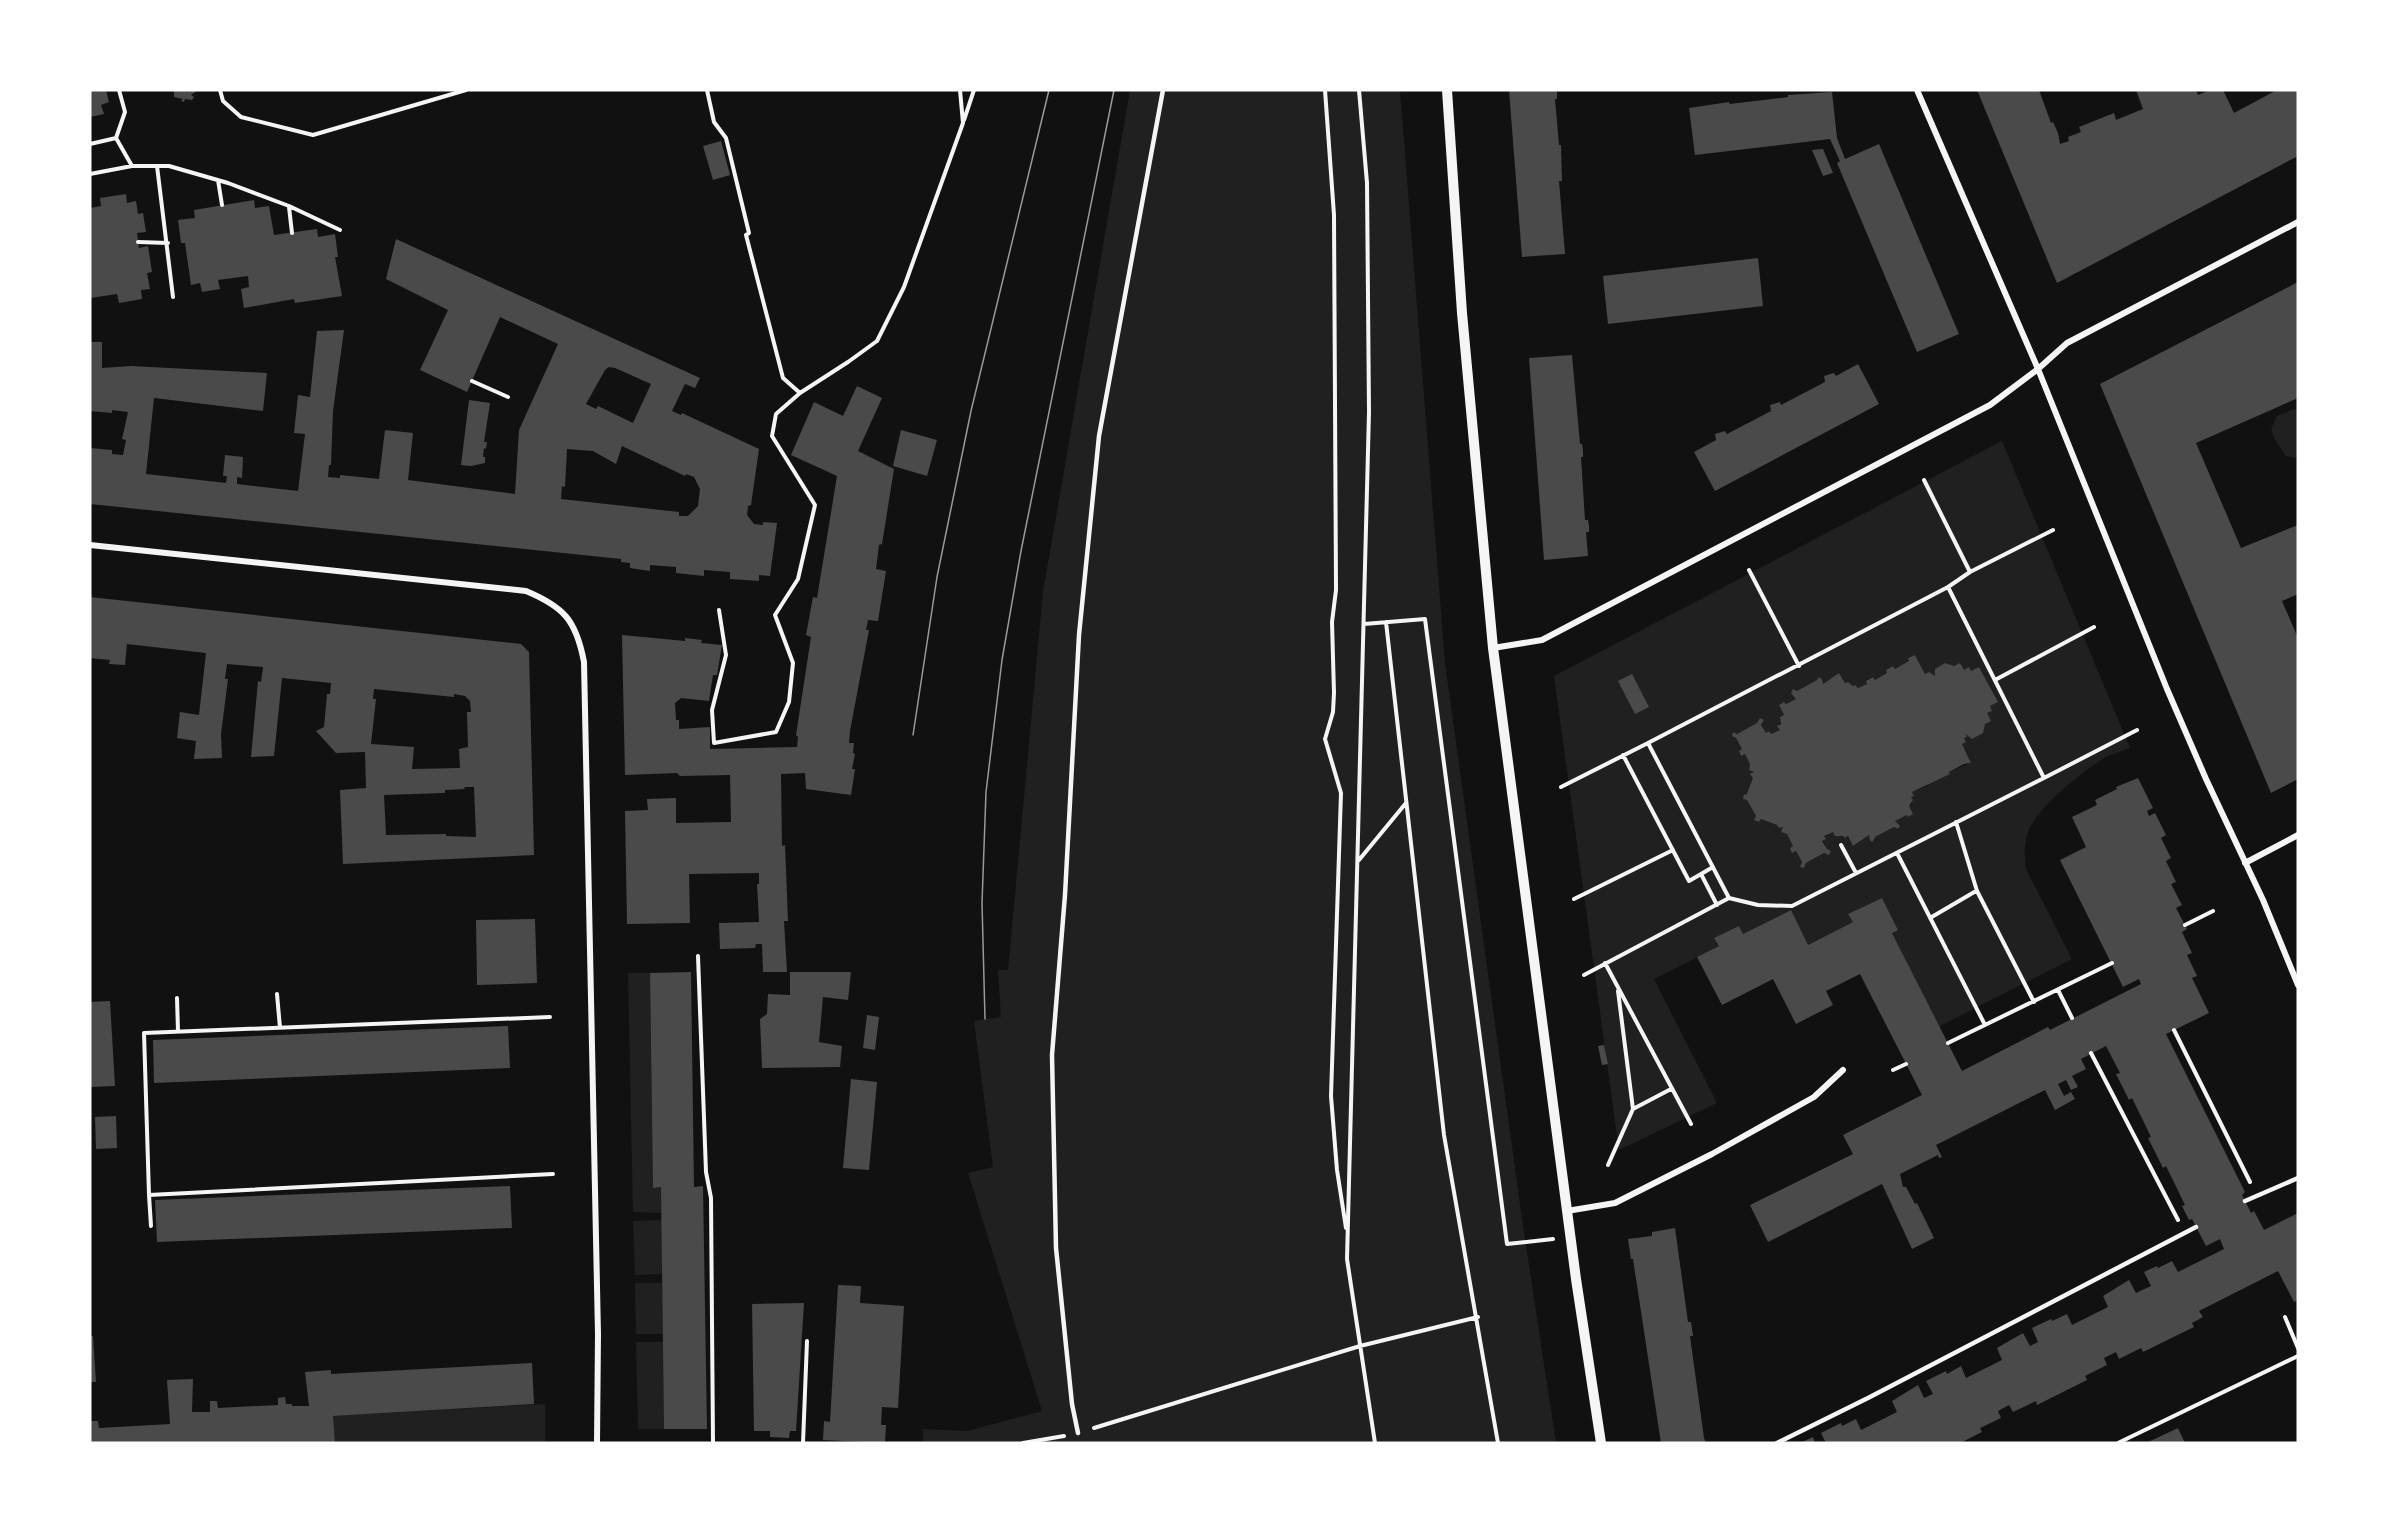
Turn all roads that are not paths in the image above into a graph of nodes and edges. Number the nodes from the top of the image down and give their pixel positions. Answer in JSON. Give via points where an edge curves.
{"nodes":[{"id":1,"x":1163,"y":90,"type":"edge"},
{"id":2,"x":1447,"y":90,"type":"edge"},
{"id":3,"x":1917,"y":90,"type":"edge"},
{"id":4,"x":2298,"y":222,"type":"edge"},
{"id":5,"x":2038,"y":369,"type":"junction"},
{"id":6,"x":90,"y":545,"type":"edge"},
{"id":7,"x":1493,"y":648,"type":"junction"},
{"id":8,"x":2298,"y":835,"type":"edge"},
{"id":9,"x":2245,"y":863,"type":"junction"},
{"id":10,"x":2298,"y":985,"type":"edge"},
{"id":11,"x":1843,"y":1070,"type":"dead end"},
{"id":12,"x":2298,"y":1178,"type":"edge"},
{"id":13,"x":2245,"y":1201,"type":"dead end"},
{"id":14,"x":1567,"y":1211,"type":"junction"},
{"id":15,"x":2196,"y":1227,"type":"dead end"},
{"id":16,"x":1078,"y":1433,"type":"road end"},
{"id":17,"x":597,"y":1443,"type":"edge"},
{"id":18,"x":1601,"y":1443,"type":"edge"},
{"id":19,"x":1777,"y":1443,"type":"edge"}],
"edges":[{"from":1,"to":16,"type":"lane","via":[[1099,436],[1079,635],[1052,1055],[1056,1248]]},
{"from":2,"to":7,"type":"street","via":[[1462,313]]},
{"from":3,"to":5,"type":"street"},
{"from":4,"to":5,"type":"street","via":[[2071,340]]},
{"from":5,"to":7,"type":"street","via":[[1990,405],[1542,640]]},
{"from":5,"to":9,"type":"street","via":[[2167,689]]},
{"from":6,"to":17,"type":"street","via":[[526,591],[552,602],[574,629],[584,662]]},
{"from":7,"to":14,"type":"street"},
{"from":8,"to":9,"type":"street"},
{"from":9,"to":10,"type":"street"},
{"from":11,"to":14,"type":"street","via":[[1814,1097],[1712,1154],[1615,1203]]},
{"from":12,"to":13,"type":"lane"},
{"from":14,"to":18,"type":"street"},
{"from":15,"to":19,"type":"lane"}]}
